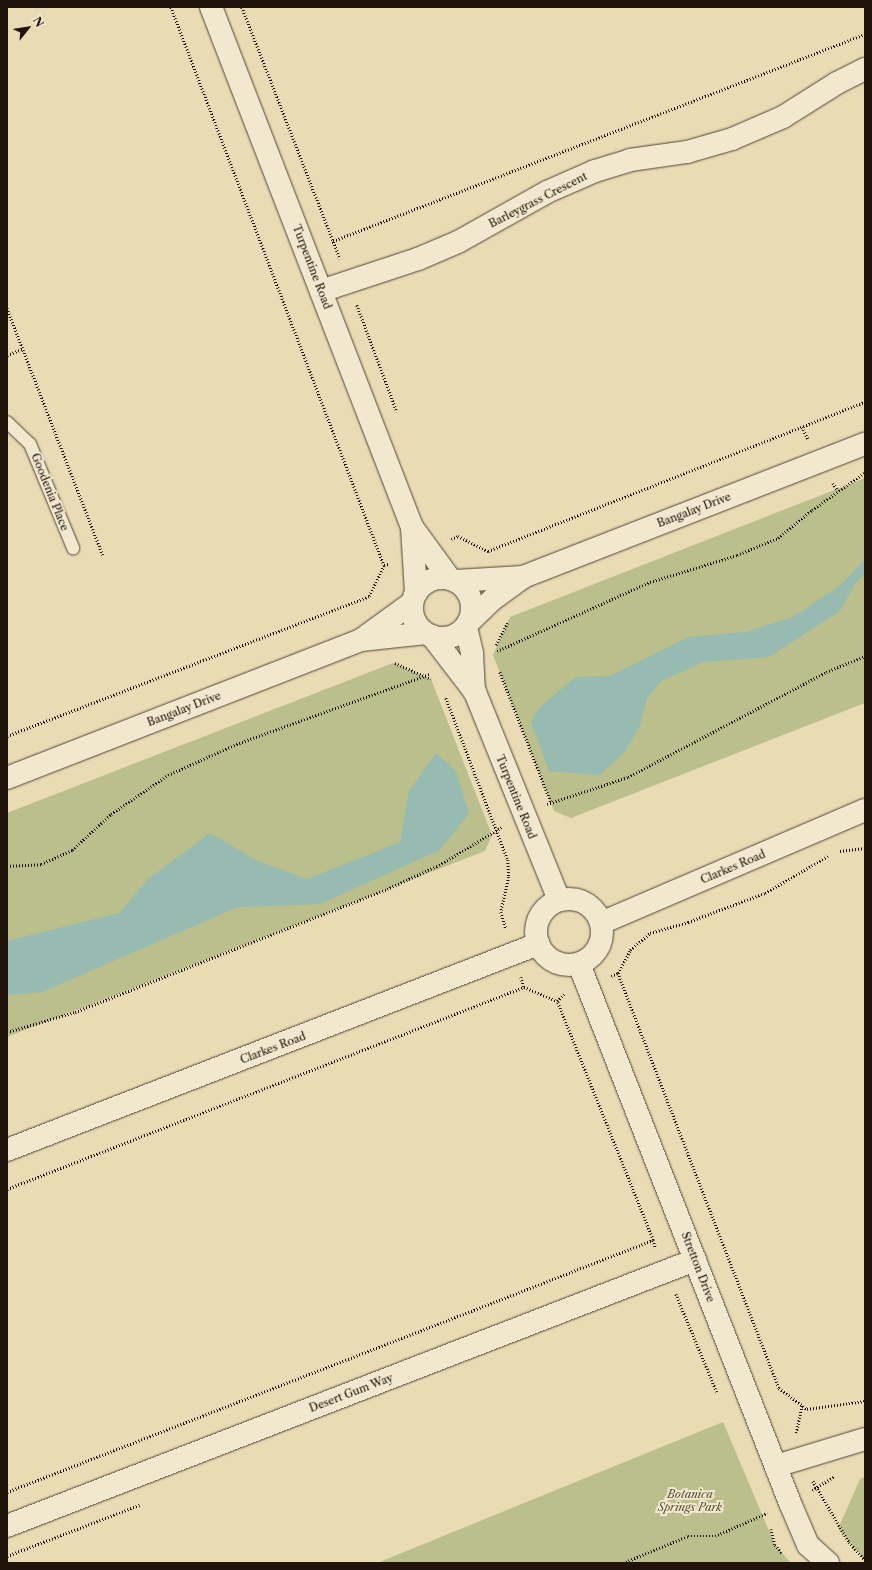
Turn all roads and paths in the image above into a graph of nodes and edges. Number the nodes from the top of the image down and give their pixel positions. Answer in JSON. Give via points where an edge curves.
{"nodes":[{"id":1,"x":171,"y":7,"type":"edge"},
{"id":2,"x":211,"y":7,"type":"edge"},
{"id":3,"x":865,"y":34,"type":"edge"},
{"id":4,"x":865,"y":69,"type":"edge"},
{"id":5,"x":333,"y":241,"type":"dead end"},
{"id":6,"x":322,"y":290,"type":"junction"},
{"id":7,"x":7,"y":308,"type":"edge"},
{"id":8,"x":23,"y":349,"type":"junction"},
{"id":9,"x":7,"y":355,"type":"edge"},
{"id":10,"x":7,"y":422,"type":"edge"},
{"id":11,"x":865,"y":444,"type":"edge"},
{"id":12,"x":865,"y":473,"type":"edge"},
{"id":13,"x":412,"y":527,"type":"junction"},
{"id":14,"x":73,"y":548,"type":"dead end"},
{"id":15,"x":103,"y":555,"type":"dead end"},
{"id":16,"x":384,"y":565,"type":"dead end"},
{"id":17,"x":523,"y":577,"type":"junction"},
{"id":18,"x":453,"y":580,"type":"junction"},
{"id":19,"x":414,"y":598,"type":"junction"},
{"id":20,"x":467,"y":625,"type":"junction"},
{"id":21,"x":429,"y":635,"type":"junction"},
{"id":22,"x":361,"y":640,"type":"junction"},
{"id":23,"x":492,"y":654,"type":"dead end"},
{"id":24,"x":865,"y":656,"type":"edge"},
{"id":25,"x":391,"y":657,"type":"dead end"},
{"id":26,"x":498,"y":668,"type":"dead end"},
{"id":27,"x":436,"y":672,"type":"dead end"},
{"id":28,"x":425,"y":676,"type":"junction"},
{"id":29,"x":431,"y":679,"type":"dead end"},
{"id":30,"x":474,"y":692,"type":"junction"},
{"id":31,"x":444,"y":694,"type":"dead end"},
{"id":32,"x":7,"y":778,"type":"edge"},
{"id":33,"x":551,"y":802,"type":"junction"},
{"id":34,"x":865,"y":810,"type":"edge"},
{"id":35,"x":522,"y":813,"type":"junction"},
{"id":36,"x":497,"y":830,"type":"junction"},
{"id":37,"x":865,"y":848,"type":"edge"},
{"id":38,"x":7,"y":866,"type":"edge"},
{"id":39,"x":559,"y":900,"type":"junction"},
{"id":40,"x":601,"y":923,"type":"junction"},
{"id":41,"x":538,"y":944,"type":"junction"},
{"id":42,"x":514,"y":954,"type":"junction"},
{"id":43,"x":618,"y":973,"type":"junction"},
{"id":44,"x":583,"y":974,"type":"junction"},
{"id":45,"x":524,"y":987,"type":"junction"},
{"id":46,"x":557,"y":1001,"type":"junction"},
{"id":47,"x":7,"y":1032,"type":"edge"},
{"id":48,"x":7,"y":1150,"type":"edge"},
{"id":49,"x":7,"y":1188,"type":"edge"},
{"id":50,"x":653,"y":1240,"type":"junction"},
{"id":51,"x":695,"y":1260,"type":"junction"},
{"id":52,"x":666,"y":1272,"type":"junction"},
{"id":53,"x":719,"y":1396,"type":"dead end"},
{"id":54,"x":865,"y":1401,"type":"edge"},
{"id":55,"x":802,"y":1405,"type":"junction"},
{"id":56,"x":865,"y":1439,"type":"edge"},
{"id":57,"x":804,"y":1457,"type":"junction"},
{"id":58,"x":776,"y":1466,"type":"junction"},
{"id":59,"x":837,"y":1474,"type":"dead end"},
{"id":60,"x":816,"y":1487,"type":"junction"},
{"id":61,"x":7,"y":1492,"type":"edge"},
{"id":62,"x":790,"y":1503,"type":"junction"},
{"id":63,"x":764,"y":1505,"type":"dead end"},
{"id":64,"x":768,"y":1513,"type":"junction"},
{"id":65,"x":769,"y":1519,"type":"dead end"},
{"id":66,"x":7,"y":1526,"type":"edge"},
{"id":67,"x":770,"y":1526,"type":"dead end"},
{"id":68,"x":787,"y":1558,"type":"dead end"},
{"id":69,"x":865,"y":1560,"type":"edge"},
{"id":70,"x":624,"y":1563,"type":"edge"},
{"id":71,"x":828,"y":1563,"type":"edge"}],
"edges":[{"from":1,"to":16,"type":"path"},
{"from":2,"to":6,"type":"street","name":"Turpentine Road"},
{"from":3,"to":5,"type":"path"},
{"from":4,"to":6,"type":"street","name":"Barleygrass Crescent","via":[[783,117],[732,139],[687,152],[630,160],[595,171],[548,192],[458,242],[418,259]]},
{"from":6,"to":13,"type":"street","name":"Turpentine Road"},
{"from":7,"to":8,"type":"path"},
{"from":8,"to":9,"type":"path"},
{"from":8,"to":15,"type":"path"},
{"from":10,"to":14,"type":"lane","name":"Goodenia Place","via":[[30,444]]},
{"from":11,"to":17,"type":"street","name":"Bangalay Drive"},
{"from":12,"to":23,"type":"path","via":[[812,510],[778,538],[737,555],[650,582]]},
{"from":13,"to":18,"type":"street","name":"Turpentine Road"},
{"from":13,"to":19,"type":"street","name":"Turpentine Road"},
{"from":17,"to":18,"type":"street","name":"Bangalay Drive"},
{"from":17,"to":20,"type":"street","name":"Bangalay Drive","via":[[493,599]]},
{"from":18,"to":19,"type":"street","via":[[431,580]]},
{"from":18,"to":20,"type":"street","via":[[469,594],[472,613]]},
{"from":19,"to":21,"type":"street","via":[[415,620]]},
{"from":19,"to":22,"type":"street","name":"Bangalay Drive"},
{"from":20,"to":21,"type":"street","via":[[450,637]]},
{"from":20,"to":30,"type":"street","name":"Turpentine Road"},
{"from":21,"to":22,"type":"street","name":"Bangalay Drive"},
{"from":21,"to":30,"type":"street","name":"Turpentine Road"},
{"from":22,"to":32,"type":"street","name":"Bangalay Drive"},
{"from":24,"to":33,"type":"path","via":[[826,672],[628,777]]},
{"from":25,"to":28,"type":"path","via":[[393,662]]},
{"from":26,"to":33,"type":"path"},
{"from":27,"to":28,"type":"path"},
{"from":28,"to":29,"type":"path"},
{"from":28,"to":38,"type":"path","via":[[239,743],[168,775],[111,814],[72,850],[41,864]]},
{"from":30,"to":35,"type":"street","name":"Turpentine Road"},
{"from":31,"to":36,"type":"path"},
{"from":33,"to":35,"type":"path"},
{"from":34,"to":40,"type":"street","name":"Clarkes Road"},
{"from":35,"to":36,"type":"path"},
{"from":35,"to":39,"type":"street","name":"Turpentine Road"},
{"from":36,"to":42,"type":"path","via":[[508,860],[509,877],[501,912]]},
{"from":36,"to":47,"type":"path","via":[[439,866],[387,889],[76,1012]]},
{"from":37,"to":43,"type":"path","via":[[836,852],[765,893],[688,922],[650,933],[630,950]]},
{"from":39,"to":40,"type":"street","via":[[570,899],[589,906]]},
{"from":39,"to":41,"type":"street","via":[[550,905],[537,923]]},
{"from":40,"to":44,"type":"street","via":[[602,933],[596,952]]},
{"from":41,"to":42,"type":"street","name":"Clarkes Road"},
{"from":41,"to":44,"type":"street","via":[[550,960]]},
{"from":42,"to":45,"type":"path"},
{"from":42,"to":48,"type":"street","name":"Clarkes Road"},
{"from":43,"to":44,"type":"path"},
{"from":43,"to":55,"type":"path","via":[[779,1388]]},
{"from":44,"to":46,"type":"path"},
{"from":44,"to":51,"type":"street","name":"Stretton Drive"},
{"from":45,"to":46,"type":"path"},
{"from":45,"to":49,"type":"path"},
{"from":46,"to":50,"type":"path"},
{"from":50,"to":52,"type":"path"},
{"from":50,"to":61,"type":"path"},
{"from":51,"to":52,"type":"street","name":"Desert Gum Way"},
{"from":51,"to":58,"type":"street","name":"Stretton Drive"},
{"from":52,"to":53,"type":"path"},
{"from":52,"to":66,"type":"street","name":"Desert Gum Way"},
{"from":54,"to":55,"type":"path","via":[[807,1409]]},
{"from":55,"to":57,"type":"path","via":[[795,1431]]},
{"from":56,"to":57,"type":"street"},
{"from":57,"to":58,"type":"street"},
{"from":57,"to":60,"type":"path"},
{"from":58,"to":62,"type":"street","name":"Stretton Drive"},
{"from":59,"to":60,"type":"path"},
{"from":60,"to":62,"type":"path"},
{"from":60,"to":69,"type":"path","via":[[849,1542]]},
{"from":62,"to":64,"type":"path"},
{"from":62,"to":71,"type":"street","name":"Stretton Drive","via":[[808,1545]]},
{"from":63,"to":64,"type":"path"},
{"from":64,"to":65,"type":"path"},
{"from":64,"to":70,"type":"path","via":[[715,1536],[688,1536]]},
{"from":67,"to":68,"type":"path","via":[[775,1545]]}]}
